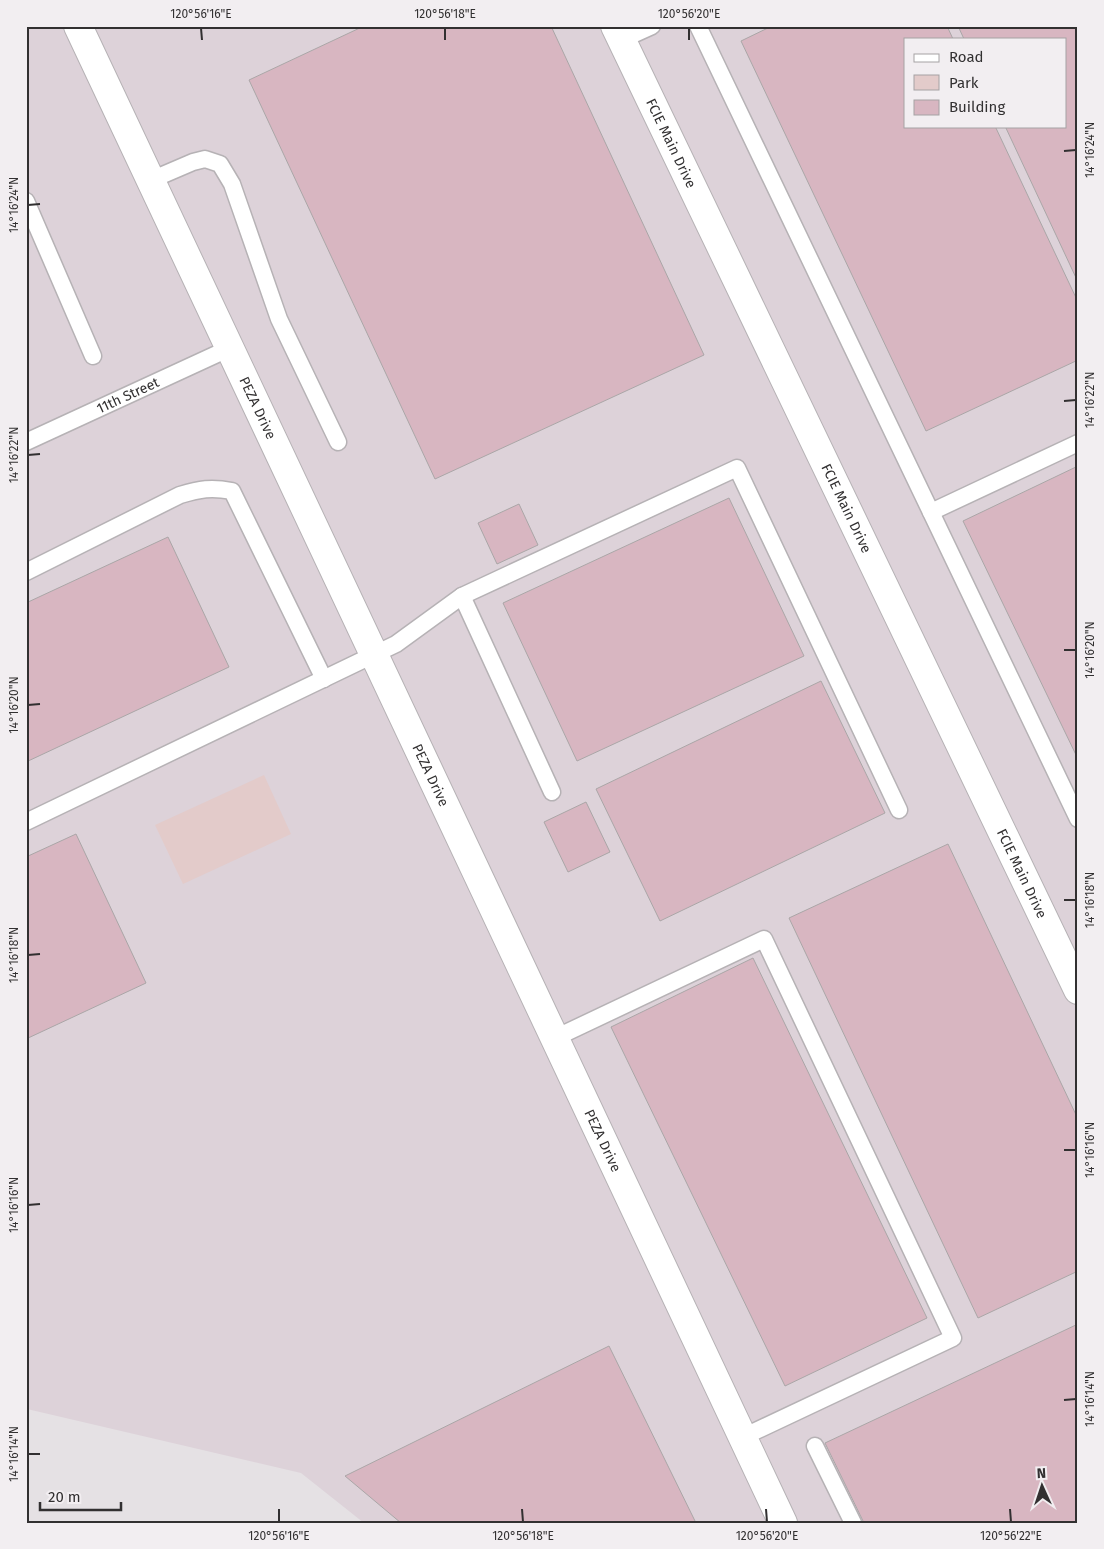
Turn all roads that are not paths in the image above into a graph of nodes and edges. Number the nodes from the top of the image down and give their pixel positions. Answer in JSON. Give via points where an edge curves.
{"nodes":[{"id":1,"x":78,"y":26,"type":"edge"},
{"id":2,"x":652,"y":26,"type":"edge"},
{"id":3,"x":698,"y":26,"type":"edge"},
{"id":4,"x":618,"y":33,"type":"edge"},
{"id":5,"x":151,"y":180,"type":"junction"},
{"id":6,"x":26,"y":201,"type":"edge"},
{"id":7,"x":230,"y":348,"type":"junction"},
{"id":8,"x":93,"y":356,"type":"dead end"},
{"id":9,"x":26,"y":442,"type":"edge"},
{"id":10,"x":338,"y":442,"type":"dead end"},
{"id":11,"x":1078,"y":443,"type":"edge"},
{"id":12,"x":931,"y":512,"type":"junction"},
{"id":13,"x":26,"y":572,"type":"edge"},
{"id":14,"x":462,"y":596,"type":"junction"},
{"id":15,"x":374,"y":655,"type":"junction"},
{"id":16,"x":324,"y":679,"type":"junction"},
{"id":17,"x":552,"y":792,"type":"dead end"},
{"id":18,"x":899,"y":810,"type":"dead end"},
{"id":19,"x":1078,"y":819,"type":"edge"},
{"id":20,"x":26,"y":822,"type":"edge"},
{"id":21,"x":1078,"y":990,"type":"edge"},
{"id":22,"x":555,"y":1038,"type":"junction"},
{"id":23,"x":743,"y":1437,"type":"junction"},
{"id":24,"x":815,"y":1446,"type":"dead end"},
{"id":25,"x":783,"y":1523,"type":"edge"},
{"id":26,"x":853,"y":1523,"type":"edge"}],
"edges":[{"from":1,"to":5,"type":"street","name":"PEZA Drive"},
{"from":2,"to":4,"type":"lane"},
{"from":3,"to":12,"type":"lane"},
{"from":4,"to":21,"type":"street","name":"FCIE Main Drive"},
{"from":5,"to":7,"type":"street","name":"PEZA Drive"},
{"from":5,"to":10,"type":"lane","via":[[193,162],[206,159],[220,164],[232,184],[279,319]]},
{"from":6,"to":8,"type":"lane"},
{"from":7,"to":9,"type":"lane","name":"11th Street"},
{"from":7,"to":15,"type":"street","name":"PEZA Drive"},
{"from":11,"to":12,"type":"lane"},
{"from":12,"to":19,"type":"lane"},
{"from":13,"to":16,"type":"lane","via":[[180,495],[215,488],[232,491]]},
{"from":14,"to":15,"type":"lane","via":[[396,644]]},
{"from":14,"to":17,"type":"lane"},
{"from":14,"to":18,"type":"lane","via":[[737,468]]},
{"from":15,"to":16,"type":"lane"},
{"from":15,"to":22,"type":"street","name":"PEZA Drive"},
{"from":16,"to":20,"type":"lane"},
{"from":22,"to":23,"type":"street","name":"PEZA Drive"},
{"from":22,"to":23,"type":"lane","via":[[764,939],[953,1338]]},
{"from":23,"to":25,"type":"street","name":"PEZA Drive"},
{"from":24,"to":26,"type":"lane"}]}
